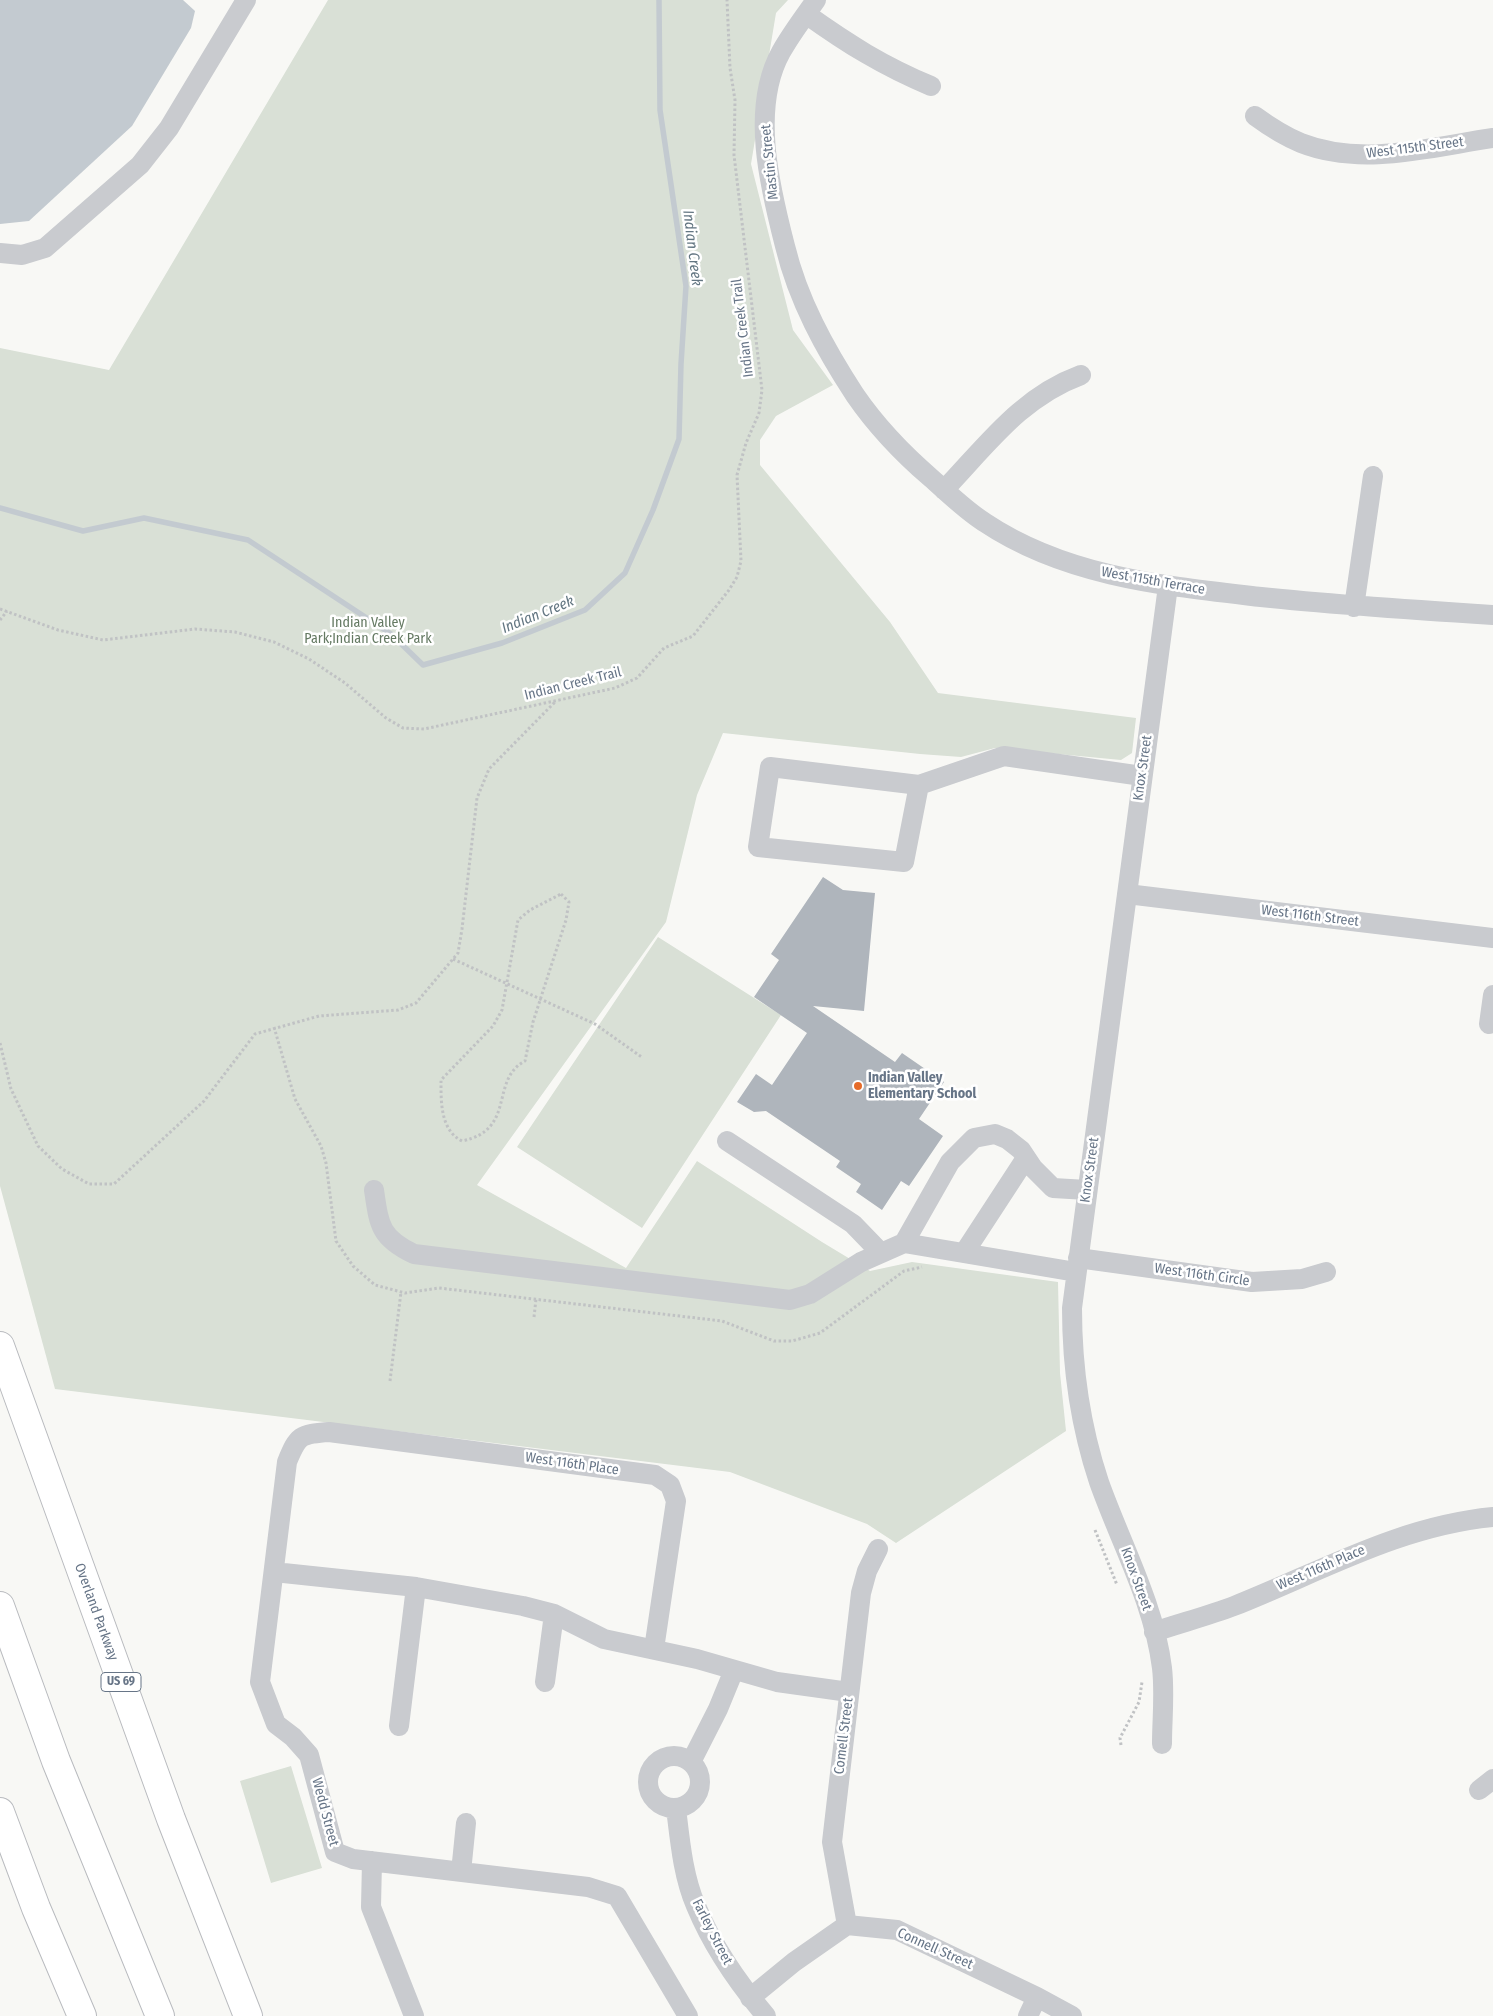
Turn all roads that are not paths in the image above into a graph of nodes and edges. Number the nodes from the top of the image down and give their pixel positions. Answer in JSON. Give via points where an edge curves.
{"nodes":[{"id":1,"x":246,"y":0,"type":"edge"},
{"id":2,"x":811,"y":7,"type":"edge"},
{"id":3,"x":931,"y":86,"type":"dead end"},
{"id":4,"x":1255,"y":116,"type":"dead end"},
{"id":5,"x":1493,"y":138,"type":"edge"},
{"id":6,"x":780,"y":229,"type":"joint"},
{"id":7,"x":0,"y":253,"type":"edge"},
{"id":8,"x":1081,"y":375,"type":"dead end"},
{"id":9,"x":1374,"y":476,"type":"dead end"},
{"id":10,"x":944,"y":490,"type":"junction"},
{"id":11,"x":1168,"y":586,"type":"junction"},
{"id":12,"x":1354,"y":606,"type":"junction"},
{"id":13,"x":1493,"y":615,"type":"edge"},
{"id":14,"x":1142,"y":776,"type":"junction"},
{"id":15,"x":919,"y":785,"type":"junction"},
{"id":16,"x":1127,"y":894,"type":"junction"},
{"id":17,"x":1493,"y":938,"type":"edge"},
{"id":18,"x":1493,"y":995,"type":"edge"},
{"id":19,"x":1489,"y":1024,"type":"dead end"},
{"id":20,"x":727,"y":1141,"type":"dead end"},
{"id":21,"x":1026,"y":1158,"type":"junction"},
{"id":22,"x":374,"y":1190,"type":"dead end"},
{"id":23,"x":1087,"y":1190,"type":"junction"},
{"id":24,"x":904,"y":1243,"type":"junction"},
{"id":25,"x":881,"y":1253,"type":"junction"},
{"id":26,"x":964,"y":1253,"type":"junction"},
{"id":27,"x":1077,"y":1265,"type":"junction"},
{"id":28,"x":1326,"y":1272,"type":"dead end"},
{"id":29,"x":0,"y":1346,"type":"edge"},
{"id":30,"x":306,"y":1434,"type":"joint"},
{"id":31,"x":1493,"y":1517,"type":"edge"},
{"id":32,"x":878,"y":1549,"type":"dead end"},
{"id":33,"x":274,"y":1572,"type":"junction"},
{"id":34,"x":416,"y":1587,"type":"junction"},
{"id":35,"x":0,"y":1606,"type":"edge"},
{"id":36,"x":554,"y":1614,"type":"junction"},
{"id":37,"x":1154,"y":1632,"type":"junction"},
{"id":38,"x":654,"y":1650,"type":"junction"},
{"id":39,"x":734,"y":1670,"type":"junction"},
{"id":40,"x":546,"y":1682,"type":"dead end"},
{"id":41,"x":849,"y":1692,"type":"junction"},
{"id":42,"x":399,"y":1726,"type":"dead end"},
{"id":43,"x":1162,"y":1744,"type":"dead end"},
{"id":44,"x":691,"y":1762,"type":"junction"},
{"id":45,"x":676,"y":1808,"type":"junction"},
{"id":46,"x":0,"y":1812,"type":"edge"},
{"id":47,"x":466,"y":1823,"type":"dead end"},
{"id":48,"x":372,"y":1861,"type":"junction"},
{"id":49,"x":461,"y":1872,"type":"junction"},
{"id":50,"x":847,"y":1925,"type":"junction"},
{"id":51,"x":1037,"y":1997,"type":"junction"},
{"id":52,"x":750,"y":1998,"type":"junction"},
{"id":53,"x":82,"y":2016,"type":"edge"},
{"id":54,"x":160,"y":2016,"type":"edge"},
{"id":55,"x":248,"y":2016,"type":"edge"},
{"id":56,"x":414,"y":2016,"type":"edge"},
{"id":57,"x":688,"y":2016,"type":"edge"},
{"id":58,"x":766,"y":2016,"type":"edge"},
{"id":59,"x":1028,"y":2016,"type":"edge"},
{"id":60,"x":1072,"y":2016,"type":"edge"}],
"edges":[{"from":1,"to":7,"type":"street","via":[[169,128],[140,165],[44,248],[22,255]]},
{"from":2,"to":3,"type":"street","name":"Mastin Street","via":[[848,44],[892,70]]},
{"from":2,"to":6,"type":"street","name":"Mastin Street","via":[[780,53],[766,104],[765,143]]},
{"from":4,"to":5,"type":"street","name":"West 115th Street","via":[[1280,134],[1303,144],[1359,155]]},
{"from":6,"to":10,"type":"street","name":"West 115th Terrace","via":[[809,315],[836,365],[895,446]]},
{"from":8,"to":10,"type":"street","via":[[1058,384],[1019,410]]},
{"from":9,"to":12,"type":"street"},
{"from":10,"to":11,"type":"street","name":"West 115th Terrace","via":[[981,521],[1051,556],[1090,570]]},
{"from":11,"to":12,"type":"street","name":"West 115th Terrace"},
{"from":11,"to":14,"type":"street","name":"Knox Street"},
{"from":12,"to":13,"type":"street","name":"West 115th Terrace"},
{"from":14,"to":15,"type":"street","via":[[1004,756]]},
{"from":14,"to":16,"type":"street","name":"Knox Street"},
{"from":15,"to":15,"type":"street","via":[[770,767],[758,847],[904,862]]},
{"from":16,"to":17,"type":"street","name":"West 116th Street"},
{"from":16,"to":23,"type":"street","name":"Knox Street"},
{"from":18,"to":19,"type":"street"},
{"from":20,"to":25,"type":"street","via":[[853,1224]]},
{"from":21,"to":23,"type":"street","via":[[1053,1188]]},
{"from":21,"to":24,"type":"street","via":[[1022,1150],[996,1134],[974,1138],[950,1162]]},
{"from":21,"to":26,"type":"street"},
{"from":22,"to":25,"type":"street","via":[[379,1224],[396,1245],[414,1254],[790,1300],[810,1294]]},
{"from":23,"to":27,"type":"street","name":"Knox Street"},
{"from":24,"to":25,"type":"street"},
{"from":24,"to":26,"type":"street","name":"West 116th Circle"},
{"from":26,"to":27,"type":"street","name":"West 116th Circle"},
{"from":27,"to":28,"type":"street","name":"West 116th Circle","via":[[1252,1282],[1302,1279]]},
{"from":27,"to":37,"type":"street","name":"Knox Street","via":[[1072,1331],[1082,1425],[1099,1482],[1145,1598]]},
{"from":29,"to":55,"type":"highway","name":"Overland Parkway","number":"US 69","via":[[171,1818]]},
{"from":30,"to":33,"type":"street","name":"Wedd Street","via":[[296,1440],[287,1462]]},
{"from":30,"to":38,"type":"street","name":"West 116th Place","via":[[330,1432],[655,1476],[670,1485],[676,1501]]},
{"from":31,"to":37,"type":"street","name":"West 116th Place","via":[[1388,1540],[1233,1606]]},
{"from":32,"to":41,"type":"street","name":"Comell Street","via":[[861,1593]]},
{"from":33,"to":34,"type":"street"},
{"from":33,"to":48,"type":"street","name":"Wedd Street","via":[[260,1682],[267,1704],[276,1724],[309,1755],[335,1852],[353,1859]]},
{"from":34,"to":36,"type":"street"},
{"from":34,"to":42,"type":"street"},
{"from":35,"to":54,"type":"highway","via":[[56,1761]]},
{"from":36,"to":38,"type":"street","via":[[604,1640]]},
{"from":36,"to":40,"type":"street"},
{"from":37,"to":43,"type":"street","name":"Knox Street","via":[[1162,1668]]},
{"from":38,"to":39,"type":"street"},
{"from":39,"to":41,"type":"street","via":[[777,1682]]},
{"from":39,"to":44,"type":"street"},
{"from":41,"to":50,"type":"street","name":"Comell Street","via":[[832,1842]]},
{"from":44,"to":45,"type":"street","via":[[698,1770],[699,1790],[690,1802]]},
{"from":44,"to":45,"type":"street","via":[[672,1755],[658,1762],[648,1774],[647,1784],[656,1802]]},
{"from":45,"to":52,"type":"street","name":"Farley Street","via":[[683,1861],[695,1905],[735,1978]]},
{"from":46,"to":53,"type":"highway"},
{"from":47,"to":49,"type":"street"},
{"from":48,"to":49,"type":"street","name":"Wedd Street"},
{"from":48,"to":56,"type":"street","via":[[371,1907]]},
{"from":49,"to":57,"type":"street","name":"Wedd Street","via":[[588,1887],[617,1896]]},
{"from":50,"to":51,"type":"street","name":"Connell Street","via":[[896,1930]]},
{"from":50,"to":52,"type":"street"},
{"from":51,"to":59,"type":"street"},
{"from":51,"to":60,"type":"street","name":"Connell Street"},
{"from":52,"to":58,"type":"street","name":"Farley Street"}]}
